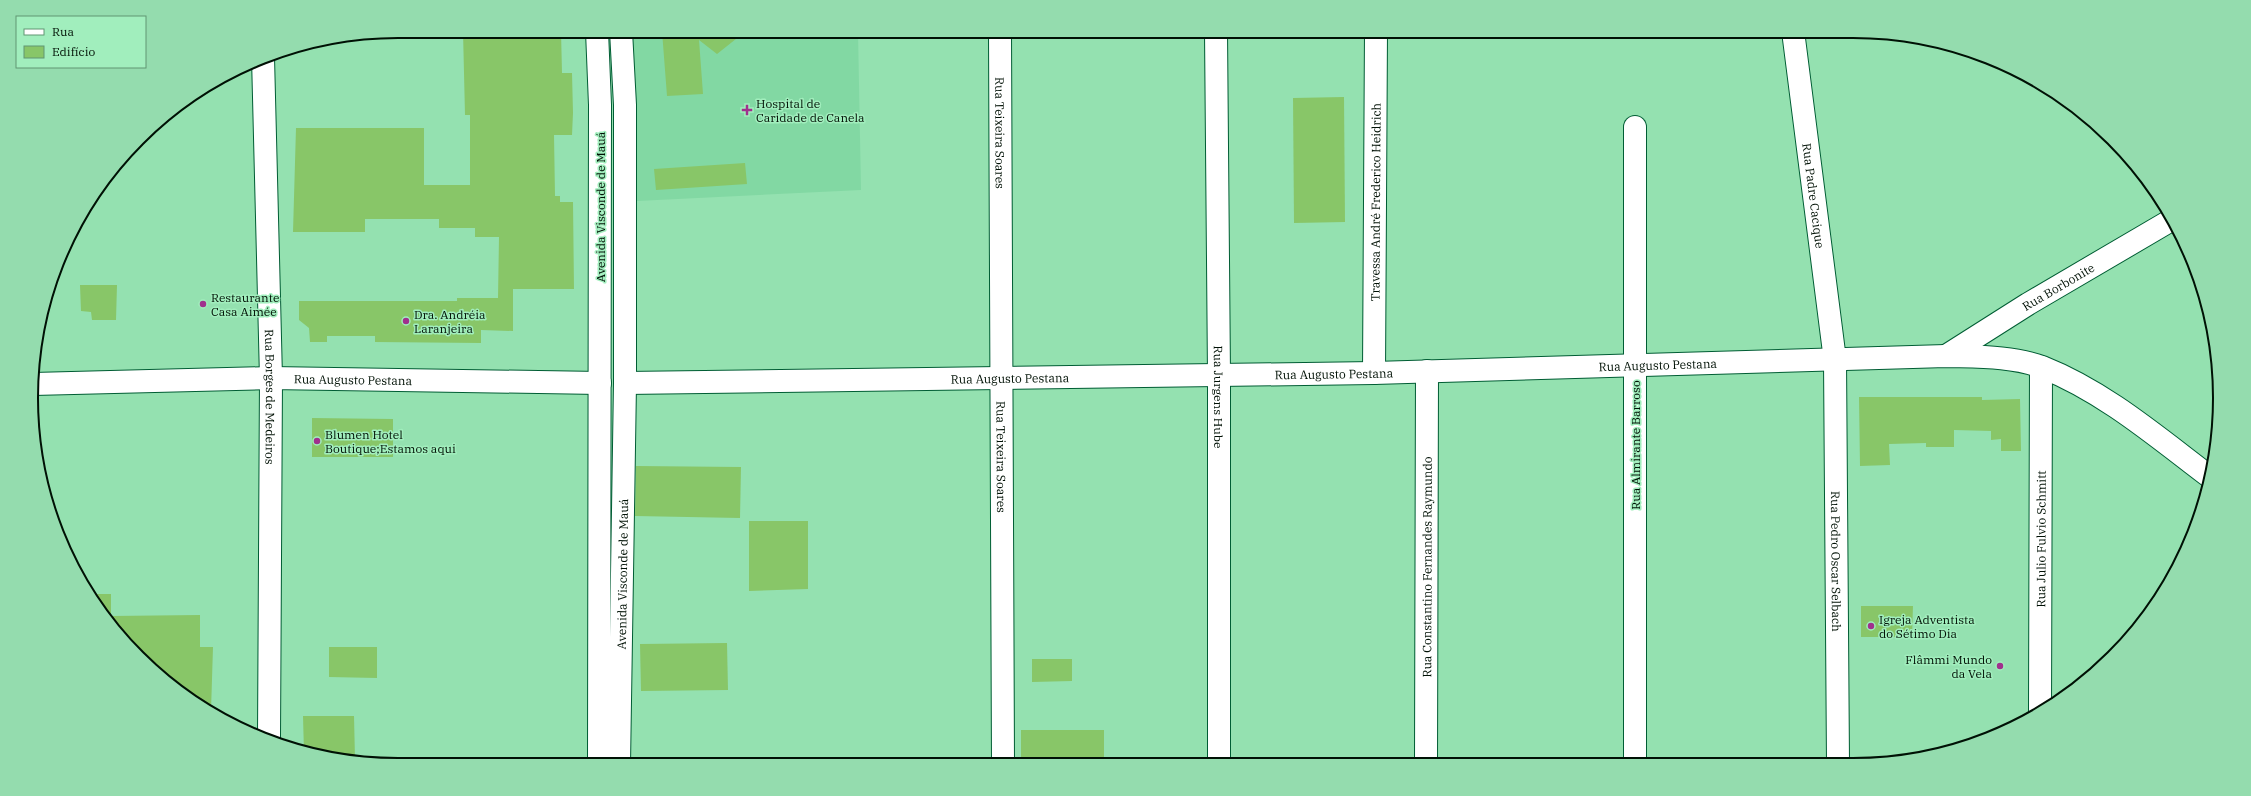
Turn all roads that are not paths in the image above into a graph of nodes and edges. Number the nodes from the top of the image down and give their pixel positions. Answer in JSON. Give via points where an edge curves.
{"nodes":[{"id":1,"x":597,"y":38,"type":"edge"},
{"id":2,"x":621,"y":38,"type":"edge"},
{"id":3,"x":1000,"y":38,"type":"edge"},
{"id":4,"x":1216,"y":38,"type":"edge"},
{"id":5,"x":1376,"y":38,"type":"edge"},
{"id":6,"x":1794,"y":38,"type":"edge"},
{"id":7,"x":263,"y":64,"type":"edge"},
{"id":8,"x":600,"y":105,"type":"junction"},
{"id":9,"x":625,"y":105,"type":"junction"},
{"id":10,"x":1635,"y":127,"type":"dead end"},
{"id":11,"x":2167,"y":222,"type":"edge"},
{"id":12,"x":1946,"y":356,"type":"junction"},
{"id":13,"x":1835,"y":360,"type":"junction"},
{"id":14,"x":1636,"y":364,"type":"junction"},
{"id":15,"x":2041,"y":367,"type":"junction"},
{"id":16,"x":1428,"y":371,"type":"junction"},
{"id":17,"x":1374,"y":373,"type":"junction"},
{"id":18,"x":1219,"y":375,"type":"junction"},
{"id":19,"x":1001,"y":377,"type":"junction"},
{"id":20,"x":271,"y":378,"type":"junction"},
{"id":21,"x":600,"y":383,"type":"junction"},
{"id":22,"x":625,"y":383,"type":"junction"},
{"id":23,"x":39,"y":384,"type":"edge"},
{"id":24,"x":2205,"y":473,"type":"edge"},
{"id":25,"x":2040,"y":705,"type":"edge"},
{"id":26,"x":270,"y":735,"type":"edge"},
{"id":27,"x":599,"y":758,"type":"edge"},
{"id":28,"x":619,"y":758,"type":"edge"},
{"id":29,"x":1003,"y":758,"type":"edge"},
{"id":30,"x":1219,"y":758,"type":"edge"},
{"id":31,"x":1426,"y":758,"type":"edge"},
{"id":32,"x":1635,"y":758,"type":"edge"},
{"id":33,"x":1838,"y":758,"type":"edge"}],
"edges":[{"from":1,"to":8,"type":"street","name":"Avenida Visconde de Mauá"},
{"from":2,"to":9,"type":"street","name":"Avenida Visconde de Mauá"},
{"from":3,"to":19,"type":"street","name":"Rua Teixeira Soares"},
{"from":4,"to":18,"type":"street","name":"Rua Jurgens Hube"},
{"from":5,"to":17,"type":"street","name":"Travessa André Frederico Heidrich"},
{"from":6,"to":13,"type":"street","name":"Rua Padre Cacique"},
{"from":7,"to":20,"type":"street","name":"Rua Borges de Medeiros"},
{"from":8,"to":9,"type":"street"},
{"from":8,"to":21,"type":"street","name":"Avenida Visconde de Mauá"},
{"from":9,"to":22,"type":"street","name":"Avenida Visconde de Mauá"},
{"from":10,"to":14,"type":"street","name":"Rua Almirante Barroso"},
{"from":11,"to":12,"type":"street","name":"Rua Borbonite","via":[[2028,304]]},
{"from":12,"to":13,"type":"street","name":"Rua Augusto Pestana"},
{"from":12,"to":15,"type":"street","name":"Rua Augusto Pestana","via":[[2009,360]]},
{"from":13,"to":14,"type":"street","name":"Rua Augusto Pestana"},
{"from":13,"to":33,"type":"street","name":"Rua Pedro Oscar Selbach"},
{"from":14,"to":16,"type":"street","name":"Rua Augusto Pestana"},
{"from":14,"to":32,"type":"street","name":"Rua Almirante Barroso"},
{"from":15,"to":24,"type":"street","name":"Rua Augusto Pestana","via":[[2101,397]]},
{"from":15,"to":25,"type":"street","name":"Rua Julio Fulvio Schmitt"},
{"from":16,"to":17,"type":"street","name":"Rua Augusto Pestana"},
{"from":16,"to":31,"type":"street","name":"Rua Constantino Fernandes Raymundo"},
{"from":17,"to":18,"type":"street","name":"Rua Augusto Pestana"},
{"from":18,"to":19,"type":"street","name":"Rua Augusto Pestana"},
{"from":18,"to":30,"type":"street","name":"Rua Jurgens Hube"},
{"from":19,"to":22,"type":"street","name":"Rua Augusto Pestana"},
{"from":19,"to":29,"type":"street","name":"Rua Teixeira Soares"},
{"from":20,"to":21,"type":"street","name":"Rua Augusto Pestana"},
{"from":20,"to":23,"type":"street","name":"Rua Augusto Pestana"},
{"from":20,"to":26,"type":"street","name":"Rua Borges de Medeiros"},
{"from":21,"to":22,"type":"street","via":[[605,393],[612,395],[622,390]]},
{"from":21,"to":27,"type":"street","name":"Avenida Visconde de Mauá"},
{"from":22,"to":28,"type":"street","name":"Avenida Visconde de Mauá"}]}
